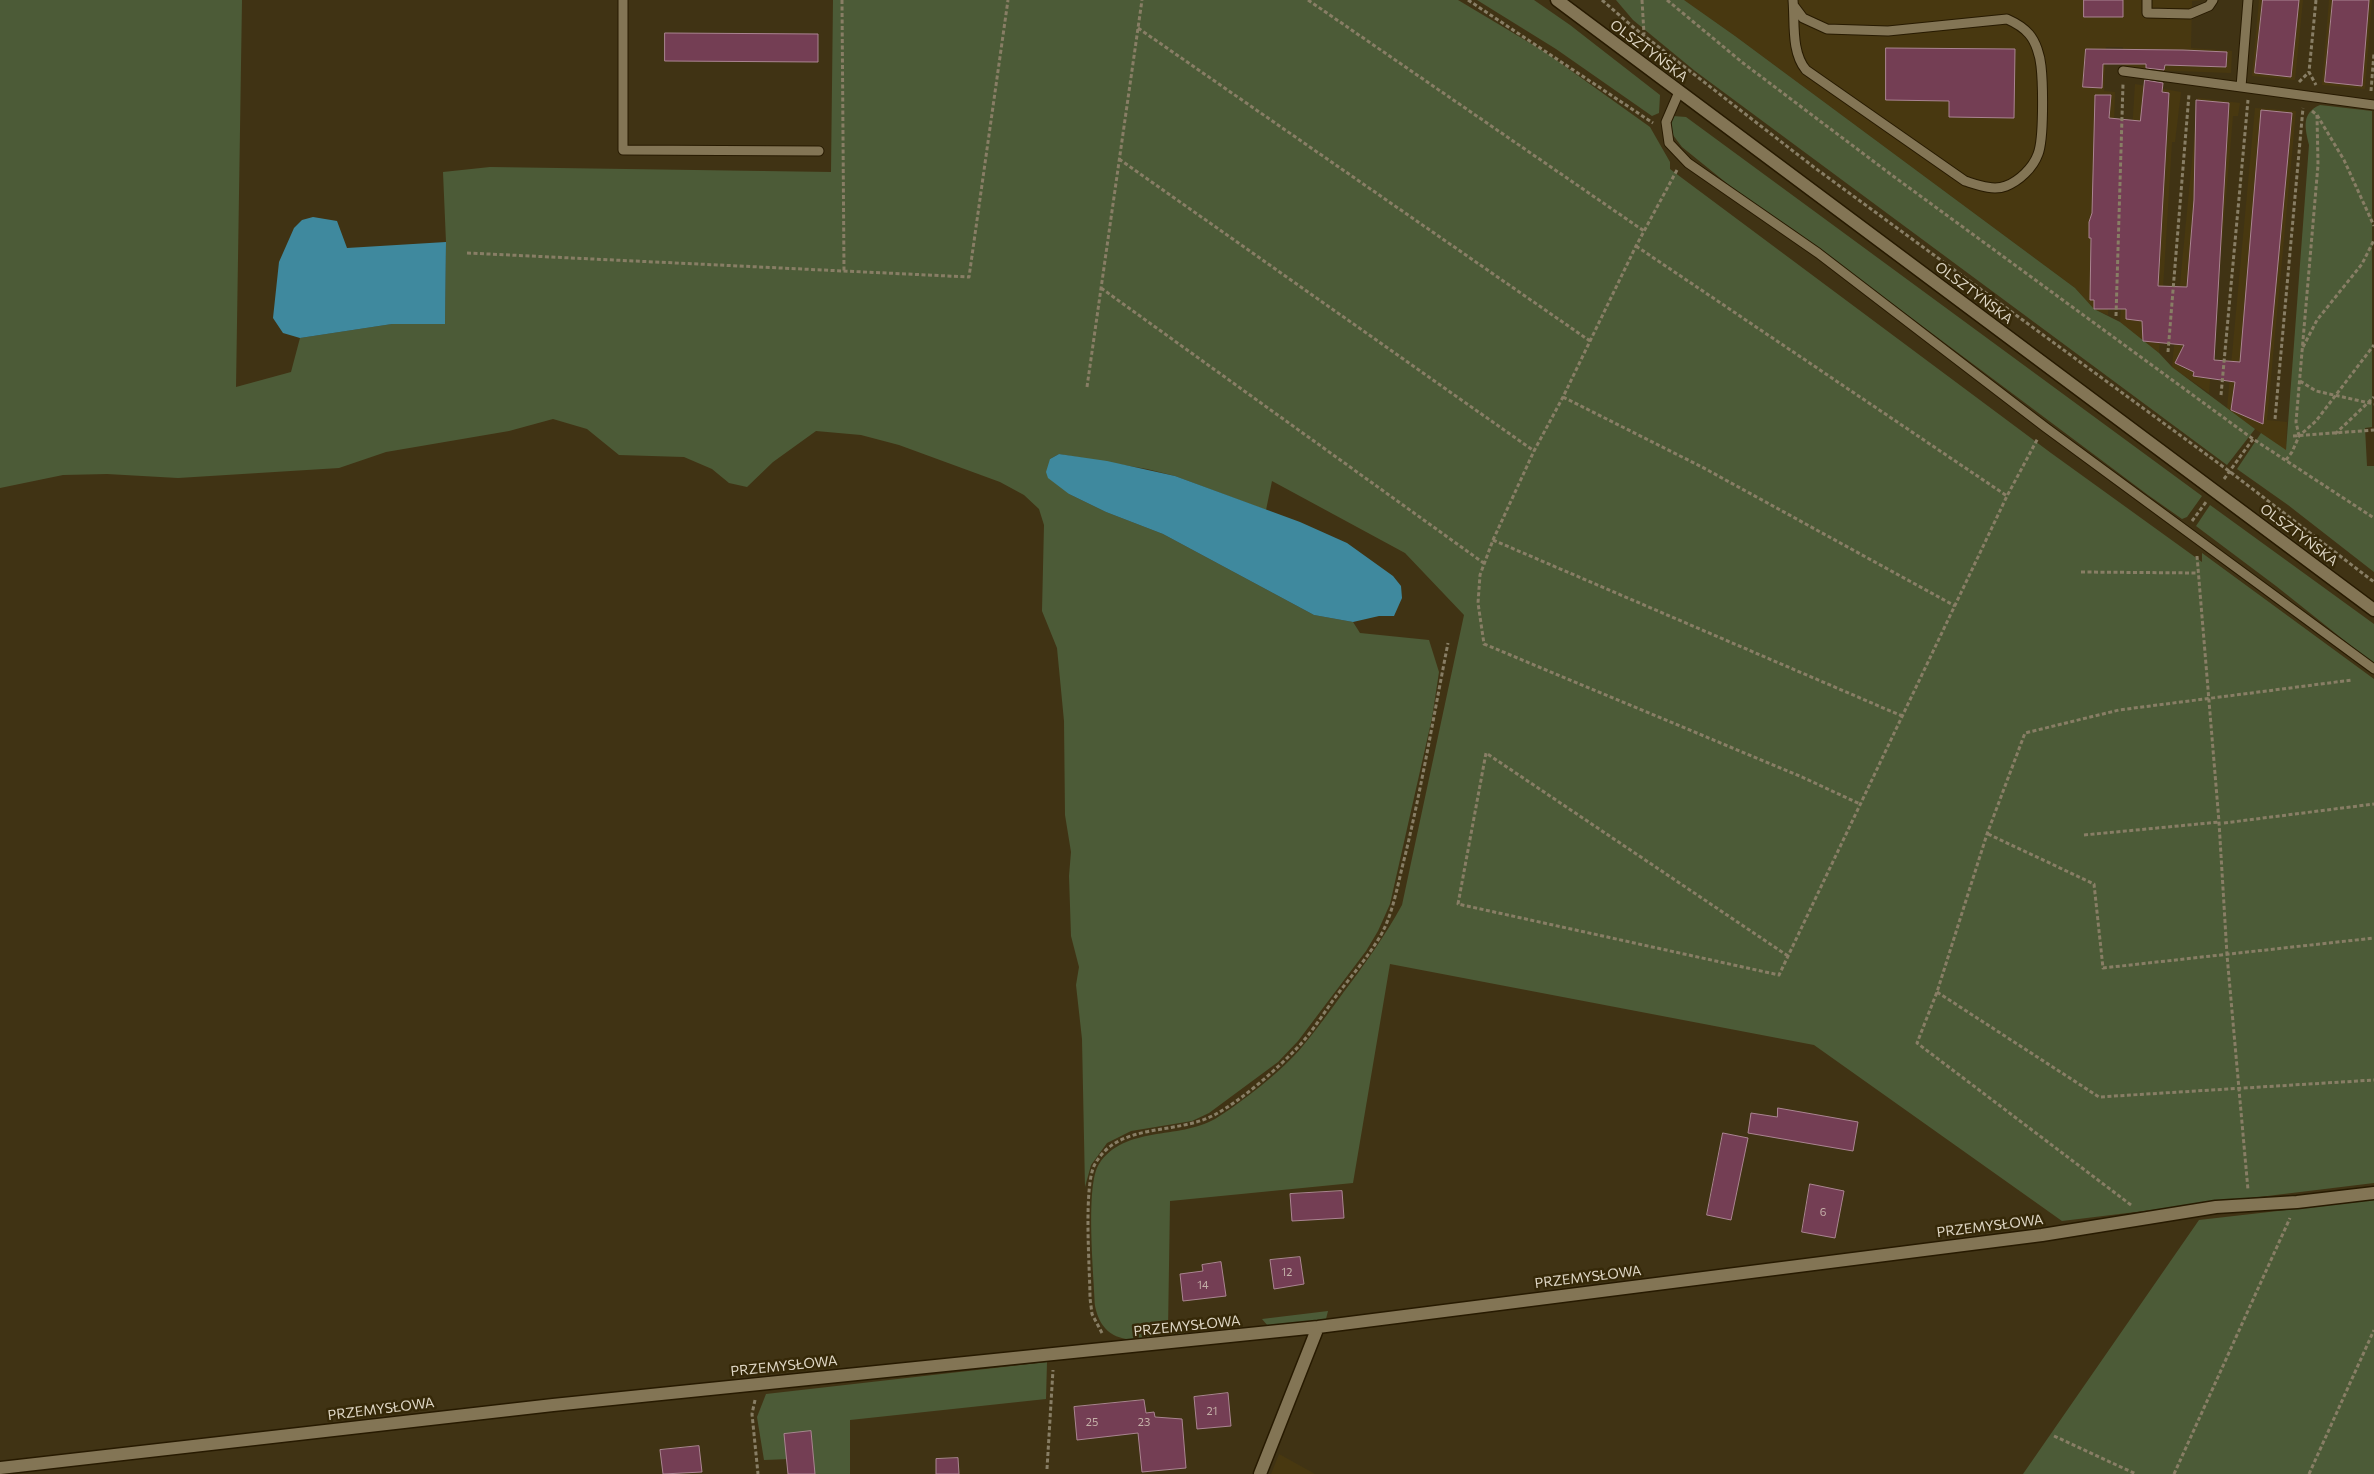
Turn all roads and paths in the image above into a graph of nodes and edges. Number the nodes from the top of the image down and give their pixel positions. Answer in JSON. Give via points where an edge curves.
{"nodes":[{"id":1,"x":622,"y":0,"type":"edge"},
{"id":2,"x":842,"y":0,"type":"edge"},
{"id":3,"x":1008,"y":0,"type":"edge"},
{"id":4,"x":1142,"y":0,"type":"edge"},
{"id":5,"x":1308,"y":0,"type":"edge"},
{"id":6,"x":1468,"y":0,"type":"edge"},
{"id":7,"x":1557,"y":0,"type":"edge"},
{"id":8,"x":1603,"y":0,"type":"edge"},
{"id":9,"x":1642,"y":0,"type":"edge"},
{"id":10,"x":1667,"y":0,"type":"edge"},
{"id":11,"x":2147,"y":0,"type":"edge"},
{"id":12,"x":2213,"y":0,"type":"edge"},
{"id":13,"x":2248,"y":0,"type":"edge"},
{"id":14,"x":2316,"y":0,"type":"edge"},
{"id":15,"x":1793,"y":3,"type":"edge"},
{"id":16,"x":1138,"y":28,"type":"junction"},
{"id":17,"x":1644,"y":35,"type":"junction"},
{"id":18,"x":2374,"y":52,"type":"edge"},
{"id":19,"x":2123,"y":71,"type":"joint"},
{"id":20,"x":2190,"y":80,"type":"junction"},
{"id":21,"x":2245,"y":87,"type":"junction"},
{"id":22,"x":1679,"y":92,"type":"junction"},
{"id":23,"x":2323,"y":97,"type":"junction"},
{"id":24,"x":2372,"y":104,"type":"edge"},
{"id":25,"x":2317,"y":115,"type":"junction"},
{"id":26,"x":1666,"y":122,"type":"junction"},
{"id":27,"x":820,"y":151,"type":"dead end"},
{"id":28,"x":1683,"y":158,"type":"junction"},
{"id":29,"x":1119,"y":159,"type":"junction"},
{"id":30,"x":2374,"y":226,"type":"edge"},
{"id":31,"x":1644,"y":231,"type":"junction"},
{"id":32,"x":2374,"y":240,"type":"edge"},
{"id":33,"x":1636,"y":246,"type":"junction"},
{"id":34,"x":467,"y":253,"type":"dead end"},
{"id":35,"x":844,"y":271,"type":"junction"},
{"id":36,"x":1101,"y":288,"type":"junction"},
{"id":37,"x":2116,"y":316,"type":"dead end"},
{"id":38,"x":1590,"y":341,"type":"junction"},
{"id":39,"x":2374,"y":345,"type":"edge"},
{"id":40,"x":2302,"y":349,"type":"junction"},
{"id":41,"x":2168,"y":352,"type":"dead end"},
{"id":42,"x":2300,"y":381,"type":"junction"},
{"id":43,"x":1087,"y":387,"type":"dead end"},
{"id":44,"x":2336,"y":394,"type":"junction"},
{"id":45,"x":2221,"y":395,"type":"dead end"},
{"id":46,"x":1563,"y":396,"type":"junction"},
{"id":47,"x":2374,"y":397,"type":"edge"},
{"id":48,"x":2368,"y":402,"type":"junction"},
{"id":49,"x":2374,"y":404,"type":"edge"},
{"id":50,"x":2276,"y":419,"type":"dead end"},
{"id":51,"x":2045,"y":426,"type":"junction"},
{"id":52,"x":2374,"y":430,"type":"edge"},
{"id":53,"x":2335,"y":434,"type":"junction"},
{"id":54,"x":2293,"y":436,"type":"dead end"},
{"id":55,"x":2299,"y":436,"type":"junction"},
{"id":56,"x":2253,"y":439,"type":"junction"},
{"id":57,"x":1534,"y":452,"type":"junction"},
{"id":58,"x":2286,"y":460,"type":"junction"},
{"id":59,"x":2237,"y":461,"type":"dead end"},
{"id":60,"x":2007,"y":496,"type":"junction"},
{"id":61,"x":2374,"y":518,"type":"edge"},
{"id":62,"x":2196,"y":538,"type":"junction"},
{"id":63,"x":1493,"y":540,"type":"junction"},
{"id":64,"x":1484,"y":564,"type":"junction"},
{"id":65,"x":2081,"y":572,"type":"dead end"},
{"id":66,"x":2198,"y":573,"type":"junction"},
{"id":67,"x":2374,"y":582,"type":"edge"},
{"id":68,"x":1955,"y":606,"type":"junction"},
{"id":69,"x":2374,"y":610,"type":"edge"},
{"id":70,"x":1448,"y":643,"type":"dead end"},
{"id":71,"x":2374,"y":669,"type":"edge"},
{"id":72,"x":2352,"y":680,"type":"dead end"},
{"id":73,"x":2208,"y":699,"type":"junction"},
{"id":74,"x":1902,"y":716,"type":"junction"},
{"id":75,"x":1860,"y":804,"type":"junction"},
{"id":76,"x":2374,"y":804,"type":"edge"},
{"id":77,"x":2219,"y":822,"type":"junction"},
{"id":78,"x":2224,"y":823,"type":"dead end"},
{"id":79,"x":1988,"y":834,"type":"junction"},
{"id":80,"x":2084,"y":835,"type":"dead end"},
{"id":81,"x":2374,"y":938,"type":"edge"},
{"id":82,"x":2227,"y":955,"type":"junction"},
{"id":83,"x":1788,"y":956,"type":"junction"},
{"id":84,"x":1937,"y":992,"type":"junction"},
{"id":85,"x":2374,"y":1080,"type":"edge"},
{"id":86,"x":2238,"y":1088,"type":"junction"},
{"id":87,"x":2374,"y":1193,"type":"edge"},
{"id":88,"x":2297,"y":1202,"type":"junction"},
{"id":89,"x":2250,"y":1204,"type":"junction"},
{"id":90,"x":2148,"y":1218,"type":"junction"},
{"id":91,"x":1318,"y":1327,"type":"junction"},
{"id":92,"x":2374,"y":1330,"type":"edge"},
{"id":93,"x":1116,"y":1348,"type":"junction"},
{"id":94,"x":1054,"y":1354,"type":"junction"},
{"id":95,"x":763,"y":1384,"type":"junction"},
{"id":96,"x":2054,"y":1436,"type":"dead end"},
{"id":97,"x":0,"y":1468,"type":"edge"},
{"id":98,"x":1047,"y":1469,"type":"dead end"},
{"id":99,"x":758,"y":1474,"type":"edge"},
{"id":100,"x":1260,"y":1474,"type":"edge"},
{"id":101,"x":2136,"y":1474,"type":"edge"},
{"id":102,"x":2174,"y":1474,"type":"edge"},
{"id":103,"x":2309,"y":1474,"type":"edge"}],
"edges":[{"from":1,"to":27,"type":"lane","via":[[623,150]]},
{"from":2,"to":35,"type":"path"},
{"from":3,"to":35,"type":"path","via":[[969,277]]},
{"from":4,"to":16,"type":"path"},
{"from":5,"to":31,"type":"path"},
{"from":6,"to":26,"type":"path","via":[[1656,125]]},
{"from":7,"to":22,"type":"street","name":"OLSZTYŃSKA"},
{"from":8,"to":17,"type":"path"},
{"from":9,"to":17,"type":"path"},
{"from":10,"to":56,"type":"path","via":[[1743,63],[1869,158]]},
{"from":11,"to":12,"type":"lane","via":[[2147,13],[2190,14],[2209,6]]},
{"from":13,"to":21,"type":"lane"},
{"from":14,"to":23,"type":"path","via":[[2309,72]]},
{"from":15,"to":15,"type":"lane","via":[[1796,48],[1800,63],[1806,70],[1965,181],[1989,187],[2006,186],[2034,163],[2039,152],[2041,65],[2030,35],[2018,24],[2007,19],[1888,31],[1827,29],[1802,18]]},
{"from":16,"to":29,"type":"path"},
{"from":16,"to":38,"type":"path"},
{"from":17,"to":67,"type":"path","via":[[1815,168],[2229,471]]},
{"from":18,"to":24,"type":"path"},
{"from":19,"to":20,"type":"lane"},
{"from":19,"to":37,"type":"path"},
{"from":20,"to":21,"type":"lane"},
{"from":20,"to":41,"type":"path"},
{"from":21,"to":23,"type":"lane"},
{"from":21,"to":45,"type":"path"},
{"from":22,"to":26,"type":"lane"},
{"from":22,"to":69,"type":"street","name":"OLSZTYŃSKA"},
{"from":23,"to":24,"type":"lane"},
{"from":25,"to":30,"type":"path","via":[[2344,160]]},
{"from":25,"to":40,"type":"path","via":[[2318,164]]},
{"from":25,"to":50,"type":"path","via":[[2304,105]]},
{"from":26,"to":28,"type":"lane","via":[[1668,144]]},
{"from":28,"to":31,"type":"path"},
{"from":28,"to":51,"type":"lane","via":[[1818,253]]},
{"from":29,"to":36,"type":"path"},
{"from":29,"to":57,"type":"path"},
{"from":31,"to":33,"type":"path"},
{"from":32,"to":40,"type":"path","via":[[2362,264],[2317,320]]},
{"from":33,"to":38,"type":"path"},
{"from":33,"to":60,"type":"path"},
{"from":34,"to":35,"type":"path"},
{"from":36,"to":43,"type":"path"},
{"from":36,"to":64,"type":"path"},
{"from":38,"to":46,"type":"path"},
{"from":39,"to":44,"type":"path"},
{"from":40,"to":42,"type":"path"},
{"from":42,"to":44,"type":"path","via":[[2316,391]]},
{"from":42,"to":55,"type":"path","via":[[2296,422]]},
{"from":44,"to":48,"type":"path"},
{"from":44,"to":55,"type":"path"},
{"from":46,"to":57,"type":"path"},
{"from":46,"to":68,"type":"path","via":[[1702,466]]},
{"from":47,"to":48,"type":"path"},
{"from":48,"to":49,"type":"path"},
{"from":48,"to":53,"type":"path"},
{"from":51,"to":60,"type":"path"},
{"from":51,"to":62,"type":"lane"},
{"from":52,"to":53,"type":"path"},
{"from":53,"to":55,"type":"path"},
{"from":54,"to":55,"type":"path"},
{"from":55,"to":58,"type":"path"},
{"from":56,"to":58,"type":"path"},
{"from":56,"to":59,"type":"path"},
{"from":57,"to":63,"type":"path"},
{"from":58,"to":61,"type":"path"},
{"from":60,"to":68,"type":"path"},
{"from":62,"to":66,"type":"path"},
{"from":62,"to":71,"type":"lane"},
{"from":63,"to":64,"type":"path"},
{"from":63,"to":74,"type":"path"},
{"from":64,"to":75,"type":"path","via":[[1478,603],[1484,644]]},
{"from":65,"to":66,"type":"path"},
{"from":66,"to":73,"type":"path"},
{"from":68,"to":74,"type":"path"},
{"from":70,"to":93,"type":"path","via":[[1413,825],[1392,910],[1382,934],[1299,1046],[1238,1099],[1215,1115],[1193,1124],[1121,1139],[1103,1152],[1094,1166],[1089,1191],[1091,1306],[1097,1326]]},
{"from":72,"to":73,"type":"path"},
{"from":73,"to":77,"type":"path"},
{"from":73,"to":79,"type":"path","via":[[2119,710],[2025,733]]},
{"from":74,"to":75,"type":"path"},
{"from":75,"to":83,"type":"path"},
{"from":76,"to":78,"type":"path"},
{"from":77,"to":80,"type":"path"},
{"from":77,"to":82,"type":"path"},
{"from":79,"to":82,"type":"path","via":[[2094,884],[2103,968]]},
{"from":79,"to":84,"type":"path"},
{"from":81,"to":82,"type":"path"},
{"from":82,"to":86,"type":"path"},
{"from":83,"to":83,"type":"path","via":[[1778,976],[1458,904],[1486,753]]},
{"from":84,"to":86,"type":"path","via":[[2099,1097]]},
{"from":84,"to":90,"type":"path","via":[[1917,1043]]},
{"from":85,"to":86,"type":"path"},
{"from":86,"to":89,"type":"path"},
{"from":87,"to":88,"type":"street","name":"PRZEMYSŁOWA"},
{"from":88,"to":89,"type":"street","name":"PRZEMYSŁOWA"},
{"from":88,"to":102,"type":"path"},
{"from":89,"to":90,"type":"street","name":"PRZEMYSŁOWA"},
{"from":90,"to":91,"type":"street","name":"PRZEMYSŁOWA","via":[[2042,1235]]},
{"from":91,"to":93,"type":"street","name":"PRZEMYSŁOWA"},
{"from":91,"to":100,"type":"street"},
{"from":92,"to":103,"type":"path"},
{"from":93,"to":94,"type":"street","name":"PRZEMYSŁOWA"},
{"from":94,"to":95,"type":"street","name":"PRZEMYSŁOWA"},
{"from":94,"to":98,"type":"path"},
{"from":95,"to":97,"type":"street","name":"PRZEMYSŁOWA"},
{"from":95,"to":99,"type":"path","via":[[752,1414]]},
{"from":96,"to":101,"type":"path"}]}
